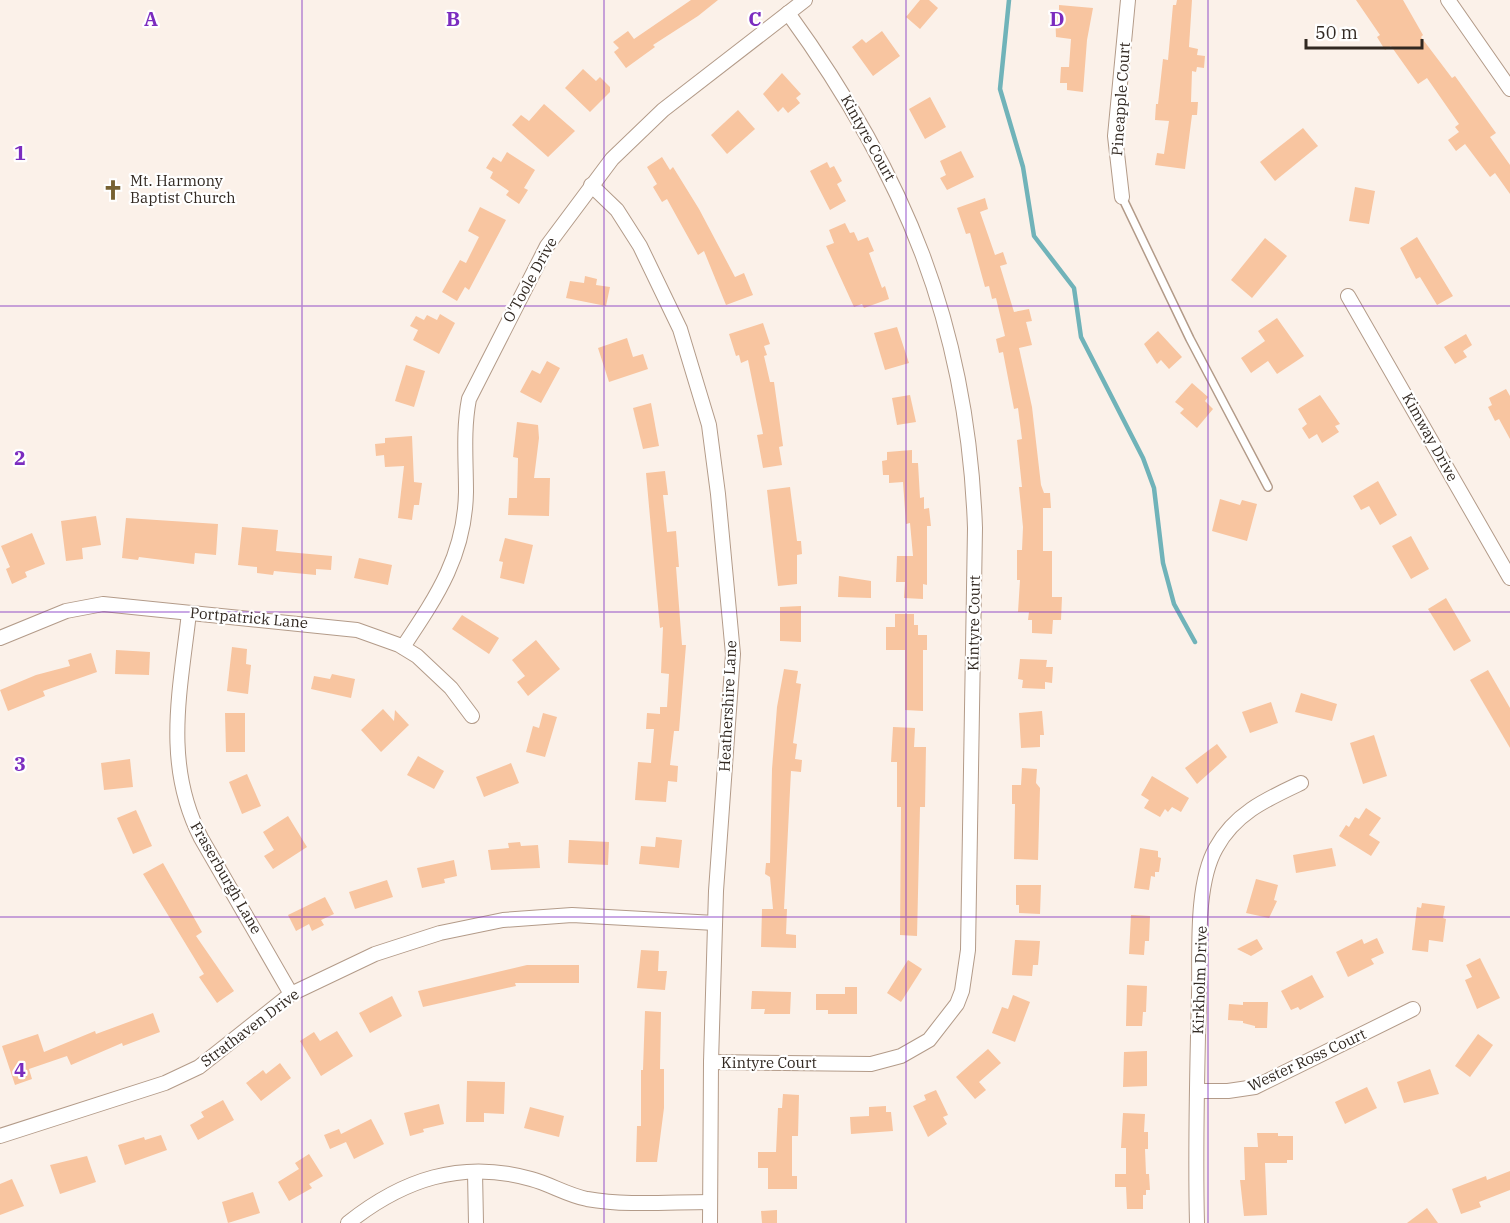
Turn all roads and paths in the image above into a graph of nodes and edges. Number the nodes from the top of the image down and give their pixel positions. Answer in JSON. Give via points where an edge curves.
{"nodes":[{"id":1,"x":805,"y":0,"type":"edge"},
{"id":2,"x":1128,"y":0,"type":"edge"},
{"id":3,"x":1448,"y":0,"type":"edge"},
{"id":4,"x":788,"y":13,"type":"junction"},
{"id":5,"x":1510,"y":89,"type":"edge"},
{"id":6,"x":591,"y":185,"type":"junction"},
{"id":7,"x":1122,"y":197,"type":"joint"},
{"id":8,"x":1348,"y":296,"type":"dead end"},
{"id":9,"x":1268,"y":487,"type":"dead end"},
{"id":10,"x":1510,"y":578,"type":"edge"},
{"id":11,"x":189,"y":613,"type":"junction"},
{"id":12,"x":0,"y":638,"type":"edge"},
{"id":13,"x":403,"y":647,"type":"junction"},
{"id":14,"x":472,"y":716,"type":"dead end"},
{"id":15,"x":1301,"y":783,"type":"dead end"},
{"id":16,"x":715,"y":922,"type":"junction"},
{"id":17,"x":291,"y":994,"type":"junction"},
{"id":18,"x":1413,"y":1009,"type":"dead end"},
{"id":19,"x":711,"y":1062,"type":"junction"},
{"id":20,"x":1197,"y":1091,"type":"junction"},
{"id":21,"x":0,"y":1136,"type":"edge"},
{"id":22,"x":475,"y":1172,"type":"junction"},
{"id":23,"x":710,"y":1202,"type":"junction"},
{"id":24,"x":348,"y":1223,"type":"edge"},
{"id":25,"x":476,"y":1223,"type":"edge"},
{"id":26,"x":710,"y":1223,"type":"edge"},
{"id":27,"x":1197,"y":1223,"type":"edge"}],
"edges":[{"from":1,"to":4,"type":"street","name":"O'Toole Drive"},
{"from":2,"to":7,"type":"street","name":"Pineapple Court","via":[[1115,136]]},
{"from":3,"to":5,"type":"street"},
{"from":4,"to":6,"type":"street","name":"O'Toole Drive","via":[[663,110]]},
{"from":4,"to":19,"type":"street","name":"Kintyre Court","via":[[844,93],[896,189],[937,294],[954,360],[971,465],[975,528],[968,950],[957,1005],[929,1040],[901,1056],[871,1064]]},
{"from":6,"to":13,"type":"street","name":"O'Toole Drive","via":[[548,246],[471,394],[465,420],[466,492],[459,541],[440,591]]},
{"from":6,"to":16,"type":"street","name":"Heathershire Lane","via":[[617,210],[667,297],[690,356],[709,424],[733,654]]},
{"from":7,"to":9,"type":"lane","via":[[1190,339]]},
{"from":8,"to":10,"type":"street","name":"Kimway Drive"},
{"from":11,"to":12,"type":"street","name":"Portpatrick Lane","via":[[103,604],[66,611]]},
{"from":11,"to":13,"type":"street","name":"Portpatrick Lane","via":[[340,627]]},
{"from":11,"to":17,"type":"street","name":"Fraserburgh Lane","via":[[176,743],[186,805]]},
{"from":13,"to":14,"type":"street","name":"Portpatrick Lane","via":[[435,672]]},
{"from":15,"to":20,"type":"street","name":"Kirkholm Drive","via":[[1250,809],[1234,822],[1210,861],[1202,921]]},
{"from":16,"to":17,"type":"street","name":"Strathaven Drive","via":[[572,915],[503,920],[402,945]]},
{"from":16,"to":19,"type":"street","name":"Heathershire Lane"},
{"from":17,"to":21,"type":"street","name":"Strathaven Drive","via":[[199,1066],[135,1094]]},
{"from":18,"to":20,"type":"street","name":"Wester Ross Court","via":[[1255,1087]]},
{"from":19,"to":23,"type":"street","name":"Heathershire Lane"},
{"from":20,"to":27,"type":"street","name":"Kirkholm Drive"},
{"from":22,"to":23,"type":"street","via":[[531,1179],[584,1199],[619,1203]]},
{"from":22,"to":24,"type":"street","via":[[414,1182],[375,1201]]},
{"from":22,"to":25,"type":"street"},
{"from":23,"to":26,"type":"street","name":"Heathershire Lane"}]}
